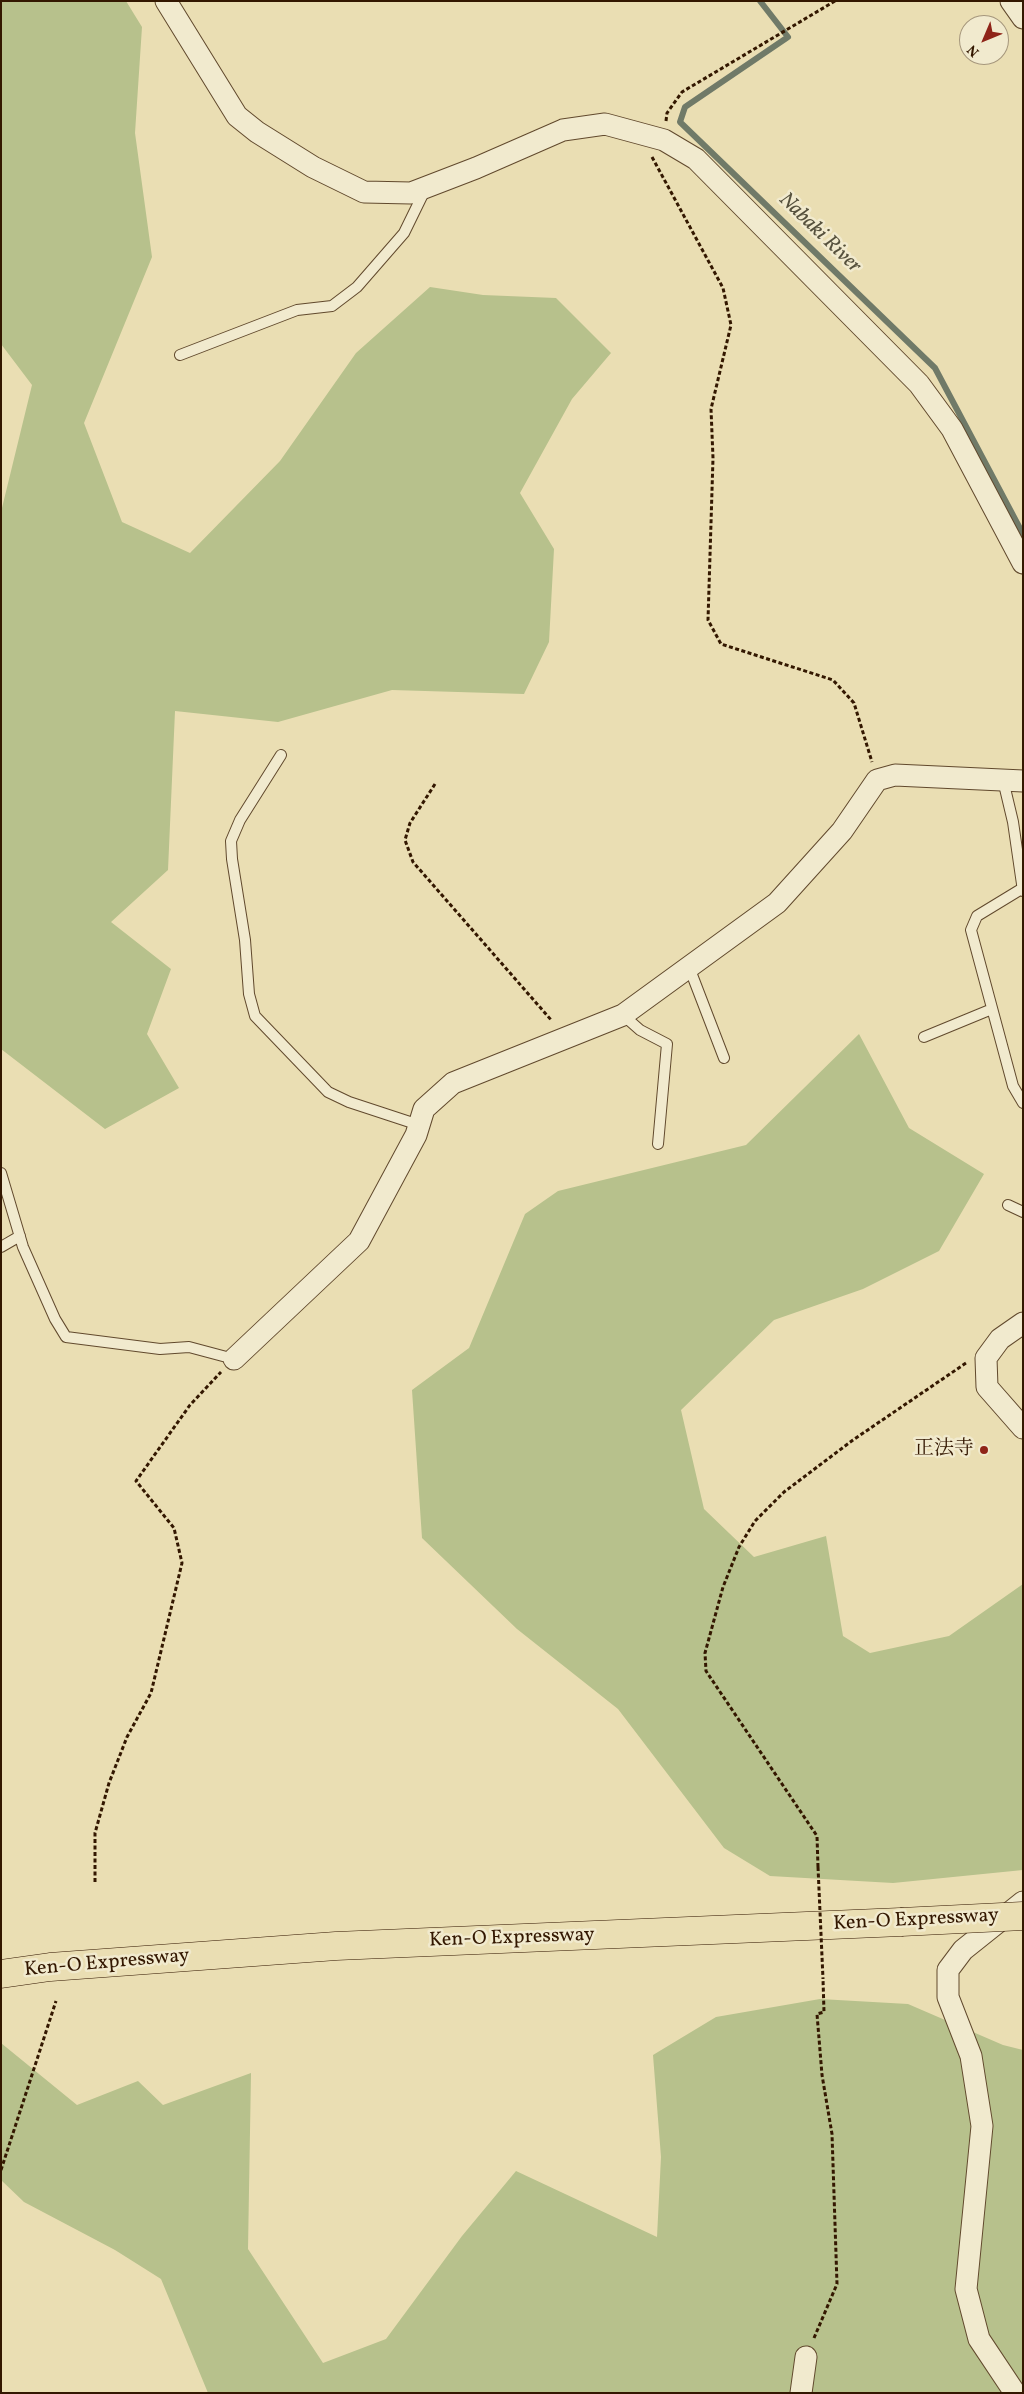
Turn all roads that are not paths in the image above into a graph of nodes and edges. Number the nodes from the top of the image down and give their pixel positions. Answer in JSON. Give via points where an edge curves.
{"nodes":[{"id":1,"x":166,"y":1,"type":"edge"},
{"id":2,"x":1011,"y":1,"type":"edge"},
{"id":3,"x":1023,"y":18,"type":"edge"},
{"id":4,"x":427,"y":186,"type":"junction"},
{"id":5,"x":180,"y":355,"type":"dead end"},
{"id":6,"x":1023,"y":563,"type":"edge"},
{"id":7,"x":281,"y":755,"type":"dead end"},
{"id":8,"x":1013,"y":780,"type":"edge"},
{"id":9,"x":1022,"y":889,"type":"edge"},
{"id":10,"x":689,"y":967,"type":"junction"},
{"id":11,"x":992,"y":1009,"type":"junction"},
{"id":12,"x":623,"y":1015,"type":"junction"},
{"id":13,"x":924,"y":1037,"type":"dead end"},
{"id":14,"x":724,"y":1058,"type":"dead end"},
{"id":15,"x":1023,"y":1102,"type":"edge"},
{"id":16,"x":419,"y":1125,"type":"junction"},
{"id":17,"x":658,"y":1144,"type":"dead end"},
{"id":18,"x":1,"y":1173,"type":"edge"},
{"id":19,"x":3,"y":1187,"type":"edge"},
{"id":20,"x":1008,"y":1205,"type":"dead end"},
{"id":21,"x":1023,"y":1212,"type":"edge"},
{"id":22,"x":20,"y":1236,"type":"junction"},
{"id":23,"x":1,"y":1247,"type":"edge"},
{"id":24,"x":1023,"y":1323,"type":"edge"},
{"id":25,"x":234,"y":1359,"type":"joint"},
{"id":26,"x":1023,"y":1428,"type":"edge"},
{"id":27,"x":1023,"y":1902,"type":"edge"},
{"id":28,"x":1023,"y":1916,"type":"edge"},
{"id":29,"x":1,"y":1974,"type":"edge"},
{"id":30,"x":806,"y":2358,"type":"road end"},
{"id":31,"x":801,"y":2393,"type":"edge"},
{"id":32,"x":1015,"y":2393,"type":"edge"}],
"edges":[{"from":1,"to":4,"type":"street","via":[[236,116],[257,132],[313,167],[364,192],[411,192]]},
{"from":2,"to":3,"type":"street"},
{"from":4,"to":5,"type":"lane","via":[[404,233],[357,287],[332,306],[297,310]]},
{"from":4,"to":6,"type":"street","via":[[563,130],[605,124],[664,140],[696,159],[919,384],[952,429]]},
{"from":7,"to":16,"type":"lane","via":[[240,820],[231,841],[246,940],[249,994],[255,1016],[328,1092]]},
{"from":8,"to":9,"type":"lane","via":[[1013,822]]},
{"from":8,"to":10,"type":"street","via":[[894,775],[877,780],[842,831],[777,903]]},
{"from":9,"to":11,"type":"lane","via":[[977,916],[970,930]]},
{"from":10,"to":12,"type":"street"},
{"from":10,"to":14,"type":"lane"},
{"from":11,"to":13,"type":"lane"},
{"from":11,"to":15,"type":"lane","via":[[1013,1086]]},
{"from":12,"to":16,"type":"street","via":[[453,1082],[424,1109]]},
{"from":12,"to":17,"type":"lane","via":[[640,1030],[667,1044]]},
{"from":16,"to":25,"type":"street","via":[[359,1241]]},
{"from":18,"to":19,"type":"lane"},
{"from":19,"to":22,"type":"lane"},
{"from":20,"to":21,"type":"lane"},
{"from":22,"to":23,"type":"lane"},
{"from":22,"to":25,"type":"lane","via":[[55,1319],[66,1337],[160,1349],[188,1347]]},
{"from":24,"to":26,"type":"street","via":[[1000,1339],[986,1358],[987,1387]]},
{"from":27,"to":32,"type":"street","via":[[963,1950],[948,1970],[948,1997],[971,2056],[982,2126],[966,2289],[979,2339]]},
{"from":28,"to":29,"type":"highway","name":"Ken-O Expressway","bridge":true,"via":[[336,1946],[50,1967]]},
{"from":30,"to":31,"type":"street"}]}
